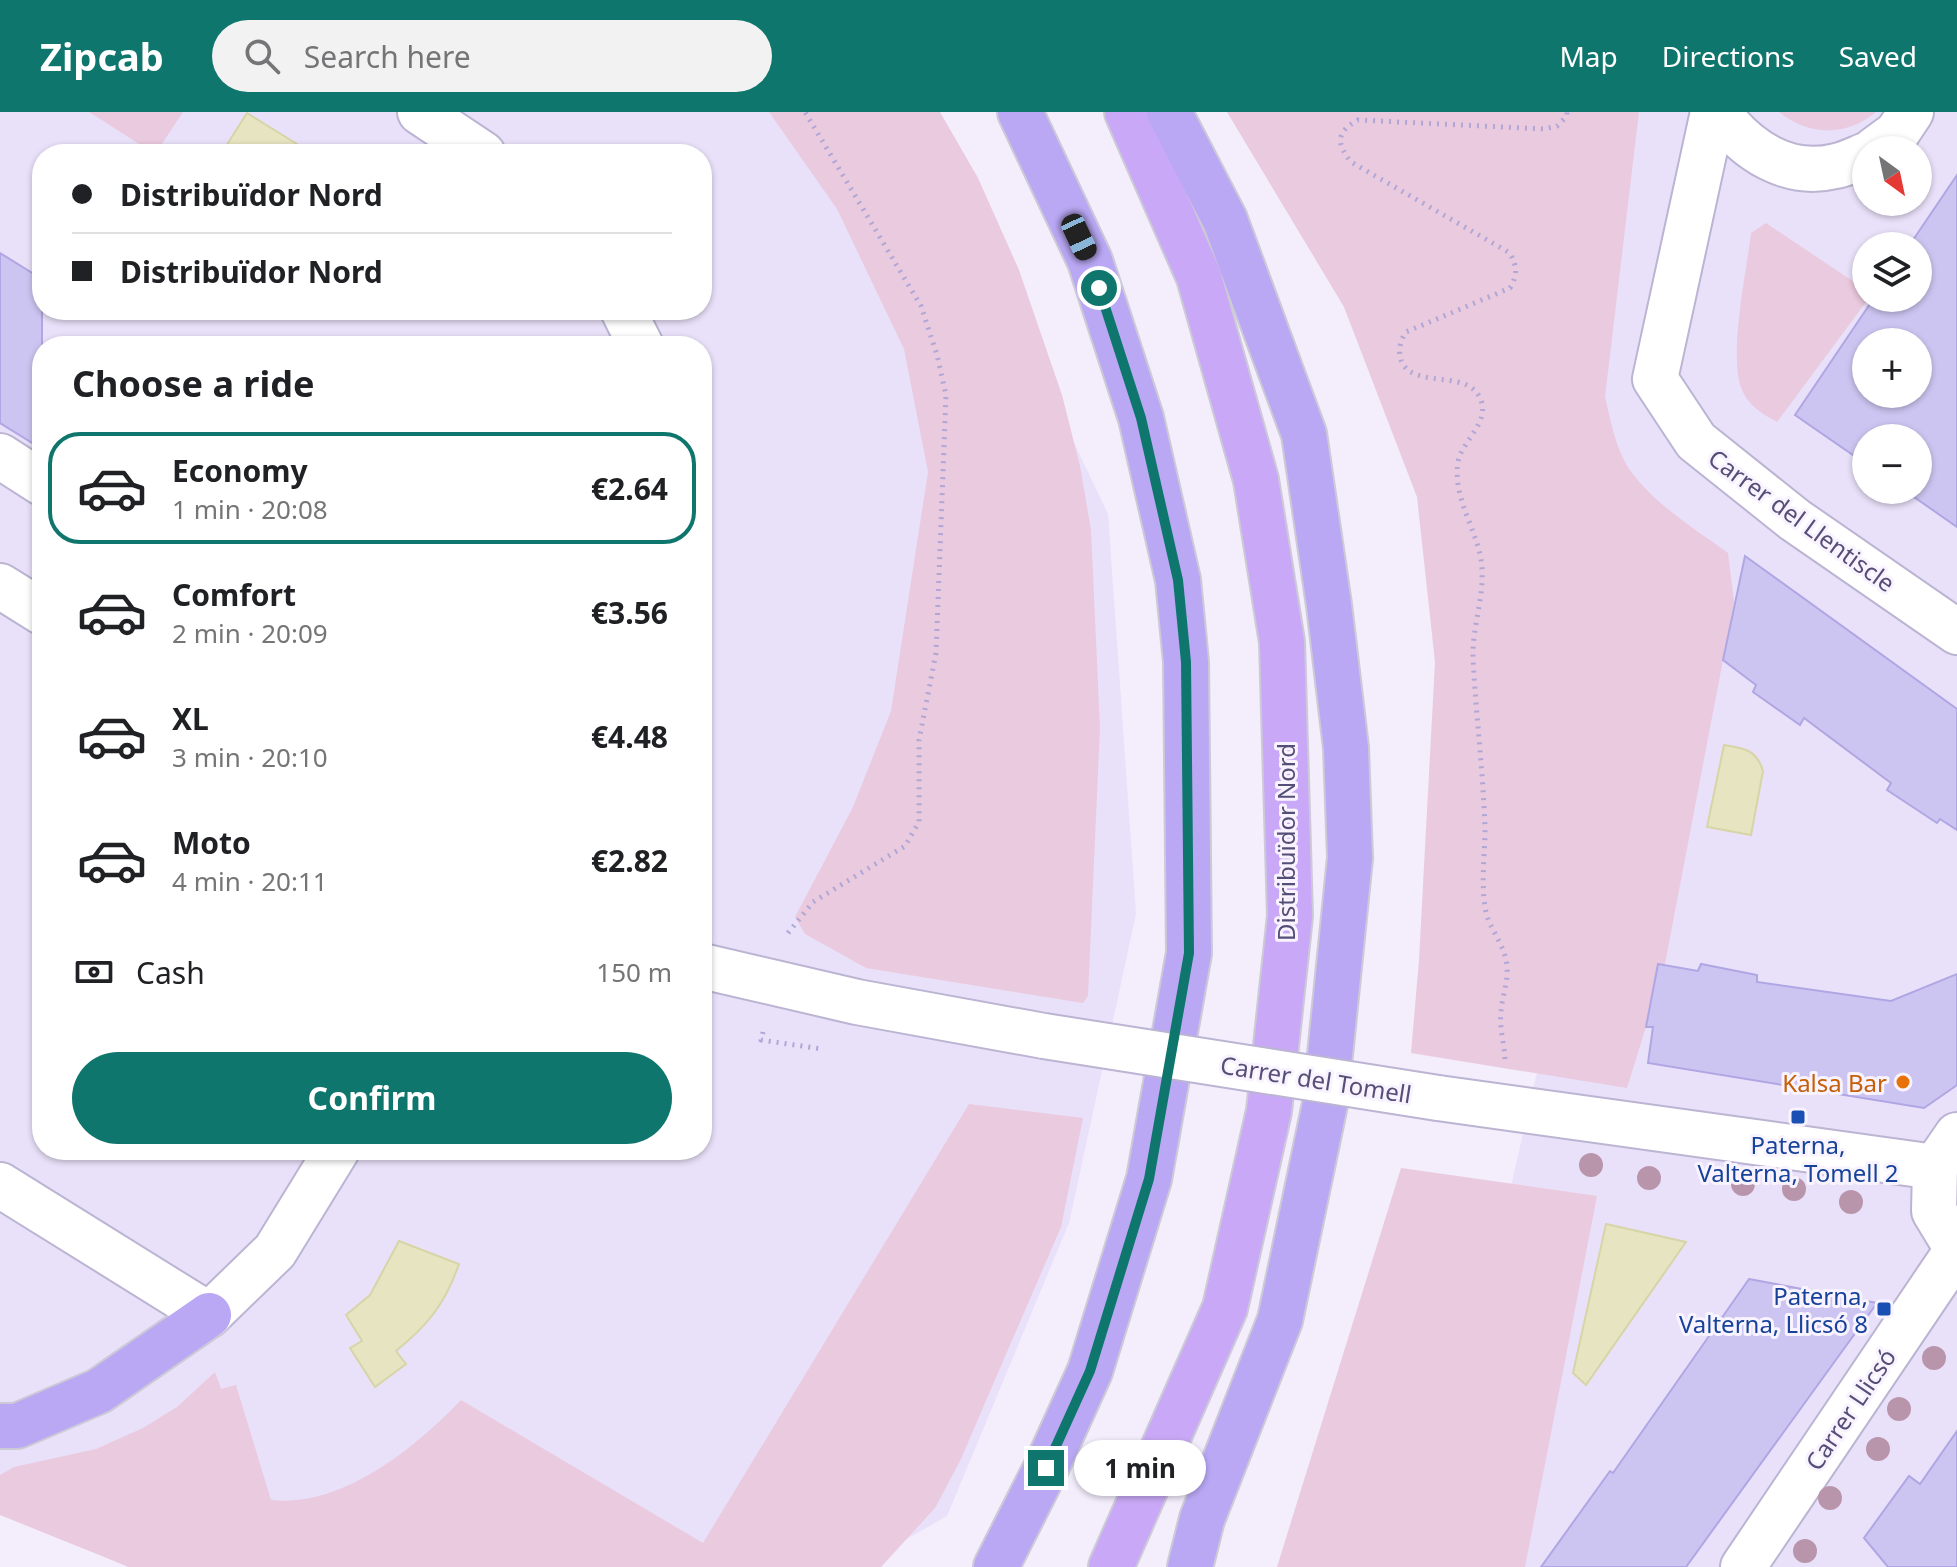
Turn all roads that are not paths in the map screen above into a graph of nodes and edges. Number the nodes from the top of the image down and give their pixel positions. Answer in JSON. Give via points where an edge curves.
{"nodes":[{"id":1,"x":420,"y":112,"type":"edge"},
{"id":2,"x":1020,"y":112,"type":"edge"},
{"id":3,"x":1127,"y":112,"type":"edge"},
{"id":4,"x":1169,"y":112,"type":"edge"},
{"id":5,"x":1715,"y":112,"type":"edge"},
{"id":6,"x":1911,"y":112,"type":"edge"},
{"id":7,"x":1893,"y":136,"type":"edge"},
{"id":8,"x":468,"y":144,"type":"edge"},
{"id":9,"x":1852,"y":160,"type":"edge"},
{"id":10,"x":0,"y":456,"type":"edge"},
{"id":11,"x":32,"y":477,"type":"edge"},
{"id":12,"x":0,"y":586,"type":"edge"},
{"id":13,"x":32,"y":606,"type":"edge"},
{"id":14,"x":1957,"y":632,"type":"edge"},
{"id":15,"x":712,"y":968,"type":"edge"},
{"id":16,"x":1946,"y":1151,"type":"edge"},
{"id":17,"x":331,"y":1160,"type":"edge"},
{"id":18,"x":0,"y":1185,"type":"edge"},
{"id":19,"x":1957,"y":1250,"type":"edge"},
{"id":20,"x":209,"y":1315,"type":"junction"},
{"id":21,"x":0,"y":1426,"type":"edge"},
{"id":22,"x":996,"y":1567,"type":"edge"},
{"id":23,"x":1111,"y":1567,"type":"edge"},
{"id":24,"x":1190,"y":1567,"type":"edge"},
{"id":25,"x":1743,"y":1567,"type":"edge"}],
"edges":[{"from":1,"to":8,"type":"street"},
{"from":2,"to":22,"type":"highway","via":[[1090,261],[1141,418],[1178,580],[1186,662],[1189,953],[1149,1179],[1090,1371]]},
{"from":3,"to":23,"type":"main road","name":"Distribuïdor Nord","via":[[1199,277],[1256,480],[1282,642],[1290,916],[1269,1111],[1225,1308]]},
{"from":4,"to":24,"type":"highway","via":[[1225,220],[1304,434],[1346,748],[1350,858],[1325,1104],[1280,1320],[1202,1519]]},
{"from":5,"to":9,"type":"street","via":[[1735,136],[1764,157],[1798,167],[1835,167]]},
{"from":5,"to":14,"type":"street","name":"Carrer del Llentiscle","via":[[1655,379],[1696,441],[1795,520]]},
{"from":6,"to":7,"type":"street"},
{"from":10,"to":11,"type":"street"},
{"from":12,"to":13,"type":"street"},
{"from":15,"to":16,"type":"street","name":"Carrer del Tomell","bridge":true,"via":[[1044,1036],[1438,1098]]},
{"from":16,"to":19,"type":"street","via":[[1934,1211]]},
{"from":17,"to":20,"type":"street","via":[[275,1251]]},
{"from":18,"to":20,"type":"street"},
{"from":19,"to":25,"type":"street","name":"Carrer Llicsó"},
{"from":20,"to":21,"type":"highway","via":[[99,1391],[17,1426]]}]}
